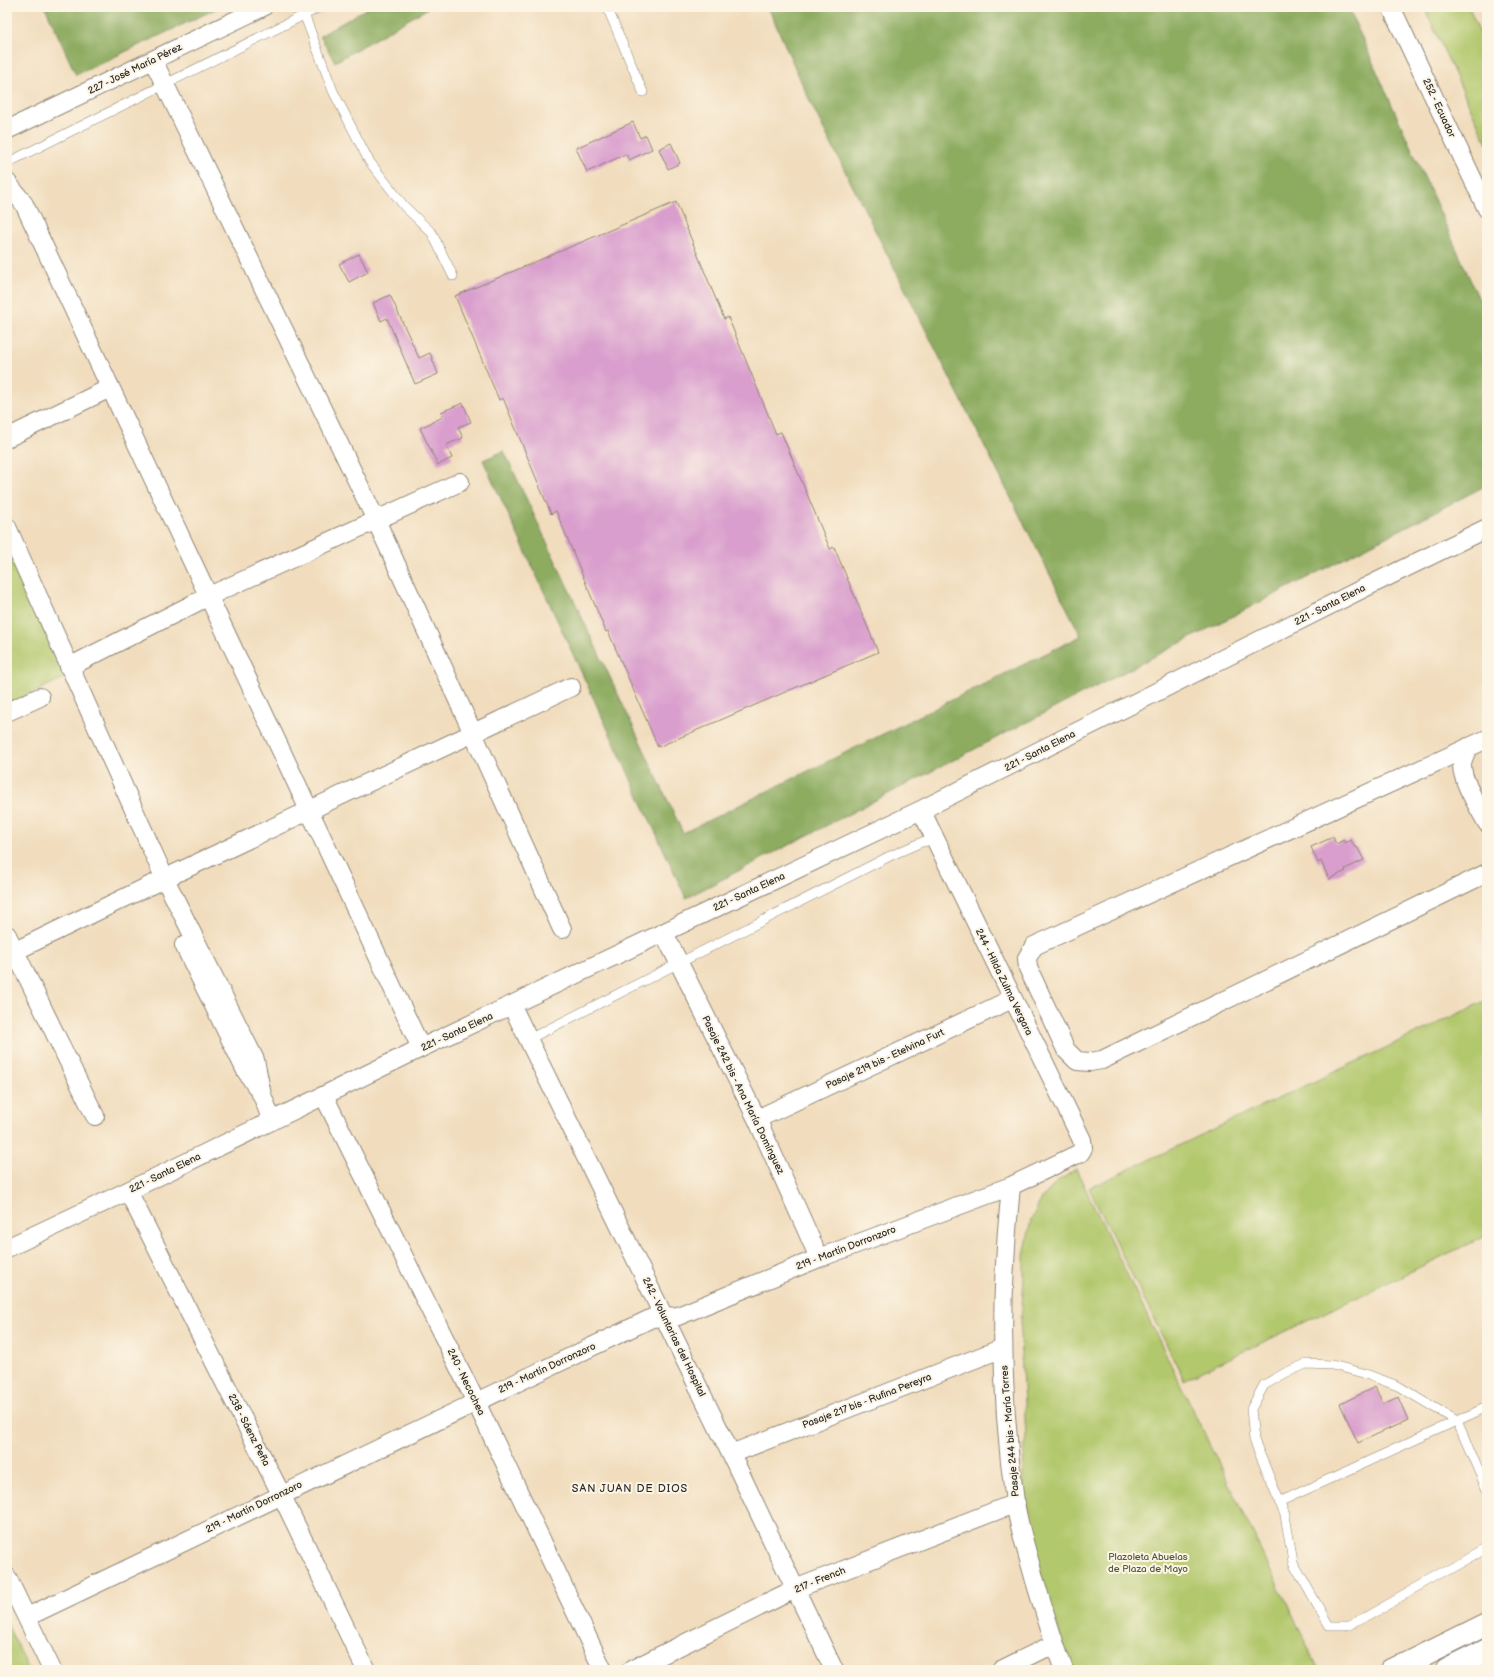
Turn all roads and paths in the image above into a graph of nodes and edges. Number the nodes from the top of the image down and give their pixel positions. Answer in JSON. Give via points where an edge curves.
{"nodes":[{"id":1,"x":263,"y":7,"type":"edge"},
{"id":2,"x":320,"y":7,"type":"edge"},
{"id":3,"x":608,"y":7,"type":"edge"},
{"id":4,"x":1391,"y":7,"type":"edge"},
{"id":5,"x":304,"y":14,"type":"junction"},
{"id":6,"x":153,"y":60,"type":"junction"},
{"id":7,"x":164,"y":84,"type":"junction"},
{"id":8,"x":643,"y":92,"type":"dead end"},
{"id":9,"x":7,"y":130,"type":"edge"},
{"id":10,"x":7,"y":163,"type":"edge"},
{"id":11,"x":7,"y":182,"type":"edge"},
{"id":12,"x":1487,"y":209,"type":"edge"},
{"id":13,"x":453,"y":276,"type":"dead end"},
{"id":14,"x":110,"y":388,"type":"junction"},
{"id":15,"x":7,"y":438,"type":"edge"},
{"id":16,"x":460,"y":482,"type":"dead end"},
{"id":17,"x":376,"y":520,"type":"junction"},
{"id":18,"x":7,"y":527,"type":"edge"},
{"id":19,"x":1487,"y":528,"type":"edge"},
{"id":20,"x":209,"y":596,"type":"junction"},
{"id":21,"x":69,"y":667,"type":"junction"},
{"id":22,"x":571,"y":687,"type":"dead end"},
{"id":23,"x":40,"y":697,"type":"dead end"},
{"id":24,"x":7,"y":712,"type":"edge"},
{"id":25,"x":472,"y":734,"type":"junction"},
{"id":26,"x":1487,"y":739,"type":"edge"},
{"id":27,"x":1468,"y":747,"type":"junction"},
{"id":28,"x":310,"y":810,"type":"junction"},
{"id":29,"x":921,"y":810,"type":"junction"},
{"id":30,"x":1487,"y":823,"type":"edge"},
{"id":31,"x":936,"y":838,"type":"junction"},
{"id":32,"x":1487,"y":873,"type":"edge"},
{"id":33,"x":159,"y":881,"type":"junction"},
{"id":34,"x":562,"y":929,"type":"dead end"},
{"id":35,"x":664,"y":933,"type":"junction"},
{"id":36,"x":7,"y":935,"type":"edge"},
{"id":37,"x":11,"y":953,"type":"edge"},
{"id":38,"x":678,"y":963,"type":"junction"},
{"id":39,"x":1012,"y":999,"type":"junction"},
{"id":40,"x":512,"y":1006,"type":"junction"},
{"id":41,"x":529,"y":1039,"type":"junction"},
{"id":42,"x":421,"y":1048,"type":"junction"},
{"id":43,"x":324,"y":1096,"type":"junction"},
{"id":44,"x":95,"y":1116,"type":"dead end"},
{"id":45,"x":757,"y":1119,"type":"junction"},
{"id":46,"x":272,"y":1121,"type":"junction"},
{"id":47,"x":1080,"y":1153,"type":"joint"},
{"id":48,"x":1011,"y":1186,"type":"junction"},
{"id":49,"x":128,"y":1191,"type":"junction"},
{"id":50,"x":7,"y":1248,"type":"edge"},
{"id":51,"x":819,"y":1258,"type":"junction"},
{"id":52,"x":665,"y":1318,"type":"junction"},
{"id":53,"x":1003,"y":1348,"type":"junction"},
{"id":54,"x":476,"y":1402,"type":"junction"},
{"id":55,"x":1487,"y":1407,"type":"edge"},
{"id":56,"x":1457,"y":1421,"type":"junction"},
{"id":57,"x":731,"y":1454,"type":"junction"},
{"id":58,"x":1487,"y":1490,"type":"edge"},
{"id":59,"x":281,"y":1494,"type":"junction"},
{"id":60,"x":1279,"y":1502,"type":"junction"},
{"id":61,"x":1016,"y":1503,"type":"junction"},
{"id":62,"x":1487,"y":1548,"type":"edge"},
{"id":63,"x":7,"y":1577,"type":"edge"},
{"id":64,"x":795,"y":1589,"type":"junction"},
{"id":65,"x":26,"y":1617,"type":"junction"},
{"id":66,"x":1487,"y":1624,"type":"edge"},
{"id":67,"x":1054,"y":1644,"type":"junction"},
{"id":68,"x":1487,"y":1650,"type":"edge"},
{"id":69,"x":52,"y":1670,"type":"edge"},
{"id":70,"x":366,"y":1670,"type":"edge"},
{"id":71,"x":603,"y":1670,"type":"edge"},
{"id":72,"x":631,"y":1670,"type":"edge"},
{"id":73,"x":834,"y":1670,"type":"edge"},
{"id":74,"x":1001,"y":1670,"type":"edge"},
{"id":75,"x":1064,"y":1670,"type":"edge"},
{"id":76,"x":1394,"y":1670,"type":"edge"},
{"id":77,"x":1447,"y":1670,"type":"edge"}],
"edges":[{"from":1,"to":6,"type":"street","name":"227 - José María Pérez"},
{"from":2,"to":5,"type":"lane"},
{"from":3,"to":8,"type":"lane"},
{"from":4,"to":12,"type":"street","name":"252 - Ecuador"},
{"from":5,"to":7,"type":"lane"},
{"from":5,"to":13,"type":"lane","via":[[333,92],[369,161],[404,206],[432,233]]},
{"from":6,"to":7,"type":"street"},
{"from":6,"to":9,"type":"street","name":"227 - José María Pérez"},
{"from":7,"to":10,"type":"lane"},
{"from":7,"to":17,"type":"street"},
{"from":11,"to":14,"type":"street","via":[[24,204]]},
{"from":14,"to":15,"type":"street"},
{"from":14,"to":20,"type":"street"},
{"from":16,"to":17,"type":"street"},
{"from":17,"to":20,"type":"street"},
{"from":17,"to":25,"type":"street"},
{"from":18,"to":21,"type":"street"},
{"from":19,"to":29,"type":"street","name":"221 - Santa Elena"},
{"from":20,"to":21,"type":"street"},
{"from":20,"to":28,"type":"street"},
{"from":21,"to":33,"type":"street"},
{"from":22,"to":25,"type":"street"},
{"from":23,"to":24,"type":"street"},
{"from":25,"to":28,"type":"street"},
{"from":25,"to":34,"type":"street"},
{"from":26,"to":27,"type":"street"},
{"from":27,"to":30,"type":"street","via":[[1462,765],[1464,774]]},
{"from":27,"to":32,"type":"street","via":[[1034,946],[1027,958],[1028,968],[1066,1050],[1077,1061],[1102,1060]]},
{"from":28,"to":33,"type":"street"},
{"from":28,"to":42,"type":"street"},
{"from":29,"to":31,"type":"street","name":"244 - Hilda Zulma Vergara"},
{"from":29,"to":35,"type":"street","name":"221 - Santa Elena"},
{"from":31,"to":38,"type":"lane","via":[[890,856]]},
{"from":31,"to":39,"type":"street","name":"244 - Hilda Zulma Vergara"},
{"from":33,"to":37,"type":"street"},
{"from":33,"to":46,"type":"street","via":[[255,1060],[262,1095]]},
{"from":35,"to":38,"type":"street","name":"Pasaje 242 bis - Ana María Domínguez"},
{"from":35,"to":40,"type":"street","name":"221 - Santa Elena"},
{"from":36,"to":37,"type":"street"},
{"from":37,"to":44,"type":"street"},
{"from":38,"to":41,"type":"lane"},
{"from":38,"to":45,"type":"street","name":"Pasaje 242 bis - Ana María Domínguez"},
{"from":39,"to":45,"type":"street","name":"Pasaje 219 bis - Etelvina Furt"},
{"from":39,"to":47,"type":"street","name":"244 - Hilda Zulma Vergara","via":[[1082,1140],[1083,1148]]},
{"from":40,"to":41,"type":"street","name":"242 - Voluntarias del Hospital"},
{"from":40,"to":42,"type":"street","name":"221 - Santa Elena"},
{"from":41,"to":52,"type":"street","name":"242 - Voluntarias del Hospital"},
{"from":42,"to":43,"type":"street","name":"221 - Santa Elena"},
{"from":43,"to":46,"type":"street","name":"221 - Santa Elena"},
{"from":43,"to":54,"type":"street","name":"240 - Necochea"},
{"from":45,"to":51,"type":"street","name":"Pasaje 242 bis - Ana María Domínguez"},
{"from":46,"to":49,"type":"street","name":"221 - Santa Elena"},
{"from":47,"to":48,"type":"street","name":"219 - Martín Dorronzoro"},
{"from":48,"to":51,"type":"street","name":"219 - Martín Dorronzoro"},
{"from":48,"to":53,"type":"street","name":"Pasaje 244 bis - María Torres"},
{"from":49,"to":50,"type":"street","name":"221 - Santa Elena"},
{"from":49,"to":59,"type":"street","name":"238 - Sáenz Peña"},
{"from":51,"to":52,"type":"street","name":"219 - Martín Dorronzoro","via":[[678,1316]]},
{"from":52,"to":54,"type":"street","name":"219 - Martín Dorronzoro","via":[[652,1318]]},
{"from":52,"to":57,"type":"street","name":"242 - Voluntarias del Hospital"},
{"from":53,"to":57,"type":"street","name":"Pasaje 217 bis - Rufina Pereyra"},
{"from":53,"to":61,"type":"street","name":"Pasaje 244 bis - María Torres"},
{"from":54,"to":59,"type":"street","name":"219 - Martín Dorronzoro"},
{"from":54,"to":71,"type":"street","name":"240 - Necochea"},
{"from":55,"to":56,"type":"lane"},
{"from":56,"to":58,"type":"lane"},
{"from":56,"to":60,"type":"lane"},
{"from":56,"to":60,"type":"lane","via":[[1398,1386],[1363,1372],[1332,1365],[1306,1364],[1285,1373],[1264,1385],[1251,1409],[1254,1440]]},
{"from":57,"to":64,"type":"street","name":"242 - Voluntarias del Hospital"},
{"from":59,"to":65,"type":"street","name":"219 - Martín Dorronzoro"},
{"from":59,"to":70,"type":"street","name":"238 - Sáenz Peña"},
{"from":60,"to":62,"type":"lane","via":[[1285,1515],[1293,1562],[1329,1626],[1349,1626]]},
{"from":61,"to":64,"type":"street","name":"217 - French"},
{"from":61,"to":67,"type":"street","name":"Pasaje 244 bis - María Torres"},
{"from":63,"to":65,"type":"street"},
{"from":64,"to":72,"type":"street","name":"217 - French"},
{"from":64,"to":73,"type":"street","name":"242 - Voluntarias del Hospital"},
{"from":65,"to":69,"type":"street"},
{"from":66,"to":76,"type":"street"},
{"from":67,"to":74,"type":"street"},
{"from":67,"to":75,"type":"street","name":"Pasaje 244 bis - María Torres"},
{"from":68,"to":77,"type":"street"}]}
